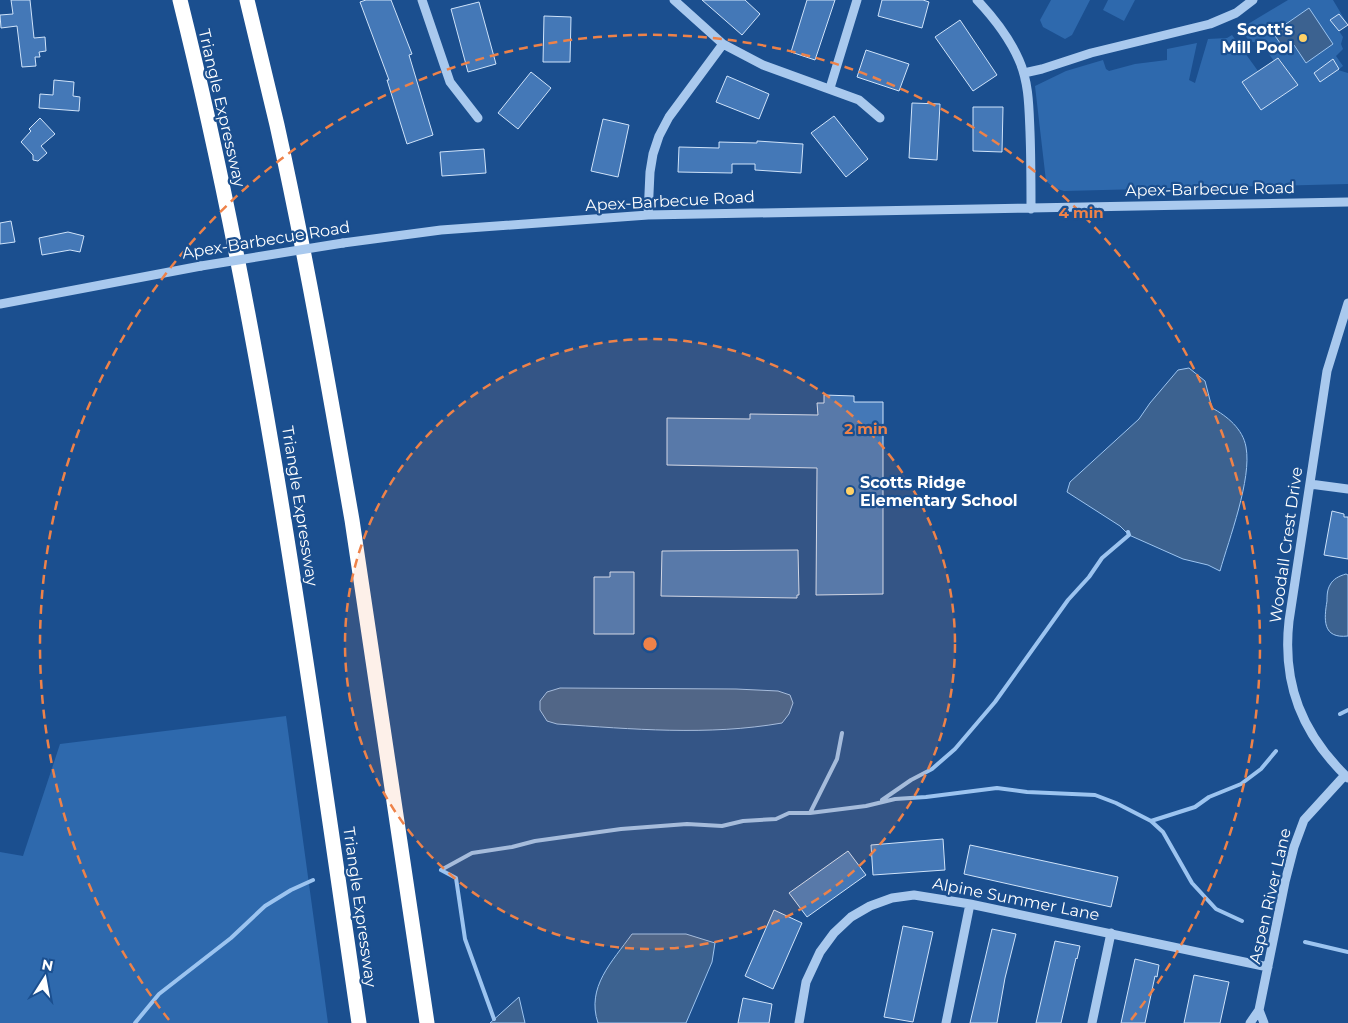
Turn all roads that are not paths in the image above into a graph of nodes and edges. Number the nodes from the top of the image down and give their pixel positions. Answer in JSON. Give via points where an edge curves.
{"nodes":[{"id":1,"x":180,"y":0,"type":"edge"},
{"id":2,"x":247,"y":0,"type":"edge"},
{"id":3,"x":422,"y":0,"type":"edge"},
{"id":4,"x":674,"y":0,"type":"edge"},
{"id":5,"x":857,"y":0,"type":"edge"},
{"id":6,"x":977,"y":0,"type":"edge"},
{"id":7,"x":1253,"y":0,"type":"edge"},
{"id":8,"x":722,"y":44,"type":"junction"},
{"id":9,"x":1024,"y":73,"type":"junction"},
{"id":10,"x":830,"y":88,"type":"junction"},
{"id":11,"x":478,"y":118,"type":"dead end"},
{"id":12,"x":880,"y":118,"type":"dead end"},
{"id":13,"x":1348,"y":202,"type":"edge"},
{"id":14,"x":1031,"y":209,"type":"junction"},
{"id":15,"x":648,"y":215,"type":"junction"},
{"id":16,"x":0,"y":304,"type":"edge"},
{"id":17,"x":1348,"y":304,"type":"edge"},
{"id":18,"x":1344,"y":328,"type":"edge"},
{"id":19,"x":1310,"y":484,"type":"junction"},
{"id":20,"x":1348,"y":489,"type":"edge"},
{"id":21,"x":1346,"y":776,"type":"edge"},
{"id":22,"x":970,"y":904,"type":"junction"},
{"id":23,"x":1111,"y":933,"type":"junction"},
{"id":24,"x":1268,"y":967,"type":"junction"},
{"id":25,"x":1259,"y":1010,"type":"junction"},
{"id":26,"x":360,"y":1023,"type":"edge"},
{"id":27,"x":427,"y":1023,"type":"edge"},
{"id":28,"x":799,"y":1023,"type":"edge"},
{"id":29,"x":946,"y":1023,"type":"edge"},
{"id":30,"x":1092,"y":1023,"type":"edge"},
{"id":31,"x":1250,"y":1023,"type":"edge"},
{"id":32,"x":1264,"y":1023,"type":"edge"}],
"edges":[{"from":1,"to":26,"type":"highway","name":"Triangle Expressway","via":[[225,200],[274,454]]},
{"from":2,"to":27,"type":"highway","via":[[277,126],[343,467]]},
{"from":3,"to":11,"type":"street","via":[[450,82]]},
{"from":4,"to":8,"type":"street"},
{"from":5,"to":10,"type":"street"},
{"from":6,"to":9,"type":"street","via":[[997,21]]},
{"from":7,"to":9,"type":"street","via":[[1236,13],[1210,24]]},
{"from":8,"to":10,"type":"street","via":[[763,65]]},
{"from":8,"to":15,"type":"street","via":[[659,136],[650,172]]},
{"from":9,"to":14,"type":"street","via":[[1028,99]]},
{"from":10,"to":12,"type":"street","via":[[859,100]]},
{"from":13,"to":14,"type":"street","name":"Apex-Barbecue Road"},
{"from":14,"to":15,"type":"street","name":"Apex-Barbecue Road"},
{"from":15,"to":16,"type":"street","name":"Apex-Barbecue Road","bridge":true,"via":[[442,230],[343,243]]},
{"from":17,"to":18,"type":"street","name":"Woodall Crest Drive"},
{"from":18,"to":19,"type":"street","name":"Woodall Crest Drive","via":[[1327,372]]},
{"from":19,"to":20,"type":"street"},
{"from":19,"to":21,"type":"street","name":"Woodall Crest Drive","via":[[1288,631],[1289,669],[1296,700],[1310,732]]},
{"from":21,"to":24,"type":"street","name":"Aspen River Lane","via":[[1304,820],[1290,865]]},
{"from":22,"to":23,"type":"street","name":"Alpine Summer Lane"},
{"from":22,"to":28,"type":"street","name":"Alpine Summer Lane","via":[[914,895],[892,898],[851,917],[820,952],[806,982]]},
{"from":22,"to":29,"type":"street"},
{"from":23,"to":24,"type":"street","name":"Alpine Summer Lane"},
{"from":23,"to":30,"type":"street"},
{"from":24,"to":25,"type":"street","name":"Aspen River Lane"},
{"from":25,"to":31,"type":"street","name":"Aspen River Lane"},
{"from":25,"to":32,"type":"street"}]}
